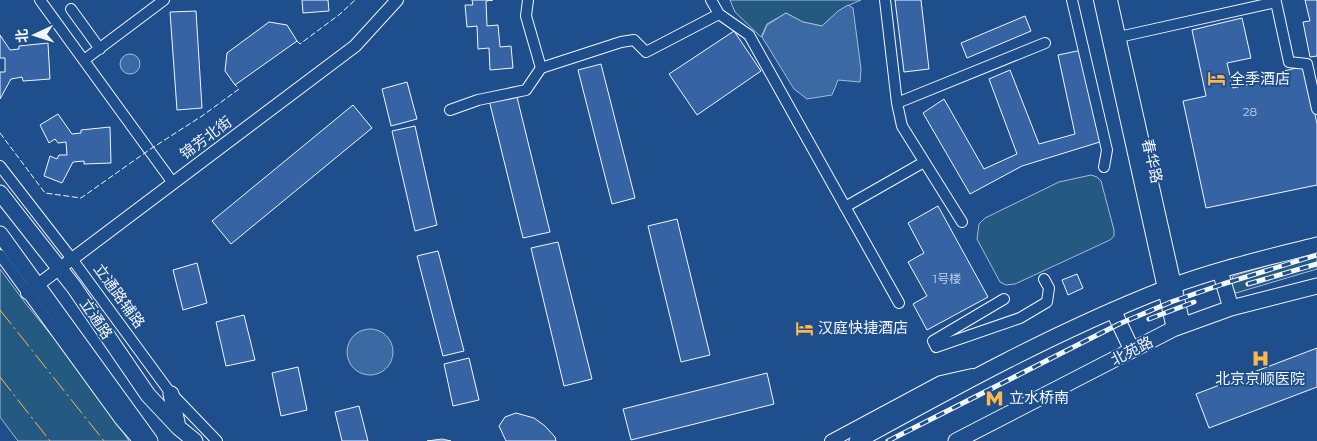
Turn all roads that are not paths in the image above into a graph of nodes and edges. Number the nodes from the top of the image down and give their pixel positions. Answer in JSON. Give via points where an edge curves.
{"nodes":[{"id":1,"x":40,"y":0,"type":"edge"},
{"id":2,"x":164,"y":0,"type":"edge"},
{"id":3,"x":397,"y":0,"type":"edge"},
{"id":4,"x":528,"y":0,"type":"edge"},
{"id":5,"x":711,"y":0,"type":"edge"},
{"id":6,"x":885,"y":0,"type":"edge"},
{"id":7,"x":1072,"y":0,"type":"edge"},
{"id":8,"x":1100,"y":0,"type":"edge"},
{"id":9,"x":1111,"y":0,"type":"edge"},
{"id":10,"x":71,"y":9,"type":"dead end"},
{"id":11,"x":719,"y":14,"type":"junction"},
{"id":12,"x":1119,"y":37,"type":"junction"},
{"id":13,"x":1045,"y":43,"type":"dead end"},
{"id":14,"x":100,"y":49,"type":"junction"},
{"id":15,"x":84,"y":60,"type":"junction"},
{"id":16,"x":541,"y":68,"type":"junction"},
{"id":17,"x":897,"y":103,"type":"junction"},
{"id":18,"x":1317,"y":109,"type":"edge"},
{"id":19,"x":450,"y":110,"type":"dead end"},
{"id":20,"x":924,"y":162,"type":"junction"},
{"id":21,"x":0,"y":166,"type":"edge"},
{"id":22,"x":1104,"y":167,"type":"dead end"},
{"id":23,"x":173,"y":183,"type":"junction"},
{"id":24,"x":0,"y":192,"type":"edge"},
{"id":25,"x":845,"y":207,"type":"junction"},
{"id":26,"x":962,"y":222,"type":"dead end"},
{"id":27,"x":0,"y":234,"type":"edge"},
{"id":28,"x":1317,"y":245,"type":"edge"},
{"id":29,"x":0,"y":255,"type":"edge"},
{"id":30,"x":66,"y":264,"type":"junction"},
{"id":31,"x":1220,"y":271,"type":"junction"},
{"id":32,"x":1044,"y":279,"type":"dead end"},
{"id":33,"x":1317,"y":286,"type":"edge"},
{"id":34,"x":1169,"y":287,"type":"junction"},
{"id":35,"x":32,"y":289,"type":"junction"},
{"id":36,"x":1004,"y":298,"type":"dead end"},
{"id":37,"x":899,"y":303,"type":"dead end"},
{"id":38,"x":1231,"y":308,"type":"junction"},
{"id":39,"x":1113,"y":310,"type":"junction"},
{"id":40,"x":1179,"y":327,"type":"junction"},
{"id":41,"x":1132,"y":350,"type":"junction"},
{"id":42,"x":980,"y":374,"type":"junction"},
{"id":43,"x":171,"y":394,"type":"junction"},
{"id":44,"x":179,"y":428,"type":"junction"},
{"id":45,"x":138,"y":441,"type":"edge"},
{"id":46,"x":150,"y":441,"type":"edge"},
{"id":47,"x":195,"y":441,"type":"edge"},
{"id":48,"x":217,"y":441,"type":"edge"},
{"id":49,"x":830,"y":441,"type":"edge"},
{"id":50,"x":857,"y":441,"type":"edge"},
{"id":51,"x":956,"y":441,"type":"edge"}],
"edges":[{"from":1,"to":15,"type":"street"},
{"from":2,"to":14,"type":"street"},
{"from":3,"to":23,"type":"street","name":"锦芳北街","via":[[355,46]]},
{"from":4,"to":16,"type":"street","via":[[526,16]]},
{"from":5,"to":11,"type":"street"},
{"from":6,"to":17,"type":"street"},
{"from":7,"to":22,"type":"street","via":[[1107,150]]},
{"from":8,"to":34,"type":"street","name":"春华路"},
{"from":9,"to":12,"type":"street","name":"春华路"},
{"from":10,"to":14,"type":"street"},
{"from":11,"to":16,"type":"street","via":[[646,52],[634,40]]},
{"from":11,"to":25,"type":"street","via":[[748,34]]},
{"from":12,"to":18,"type":"street","via":[[1276,2],[1289,62],[1306,64]]},
{"from":12,"to":34,"type":"street","name":"春华路"},
{"from":13,"to":17,"type":"street"},
{"from":14,"to":15,"type":"street"},
{"from":15,"to":23,"type":"street"},
{"from":16,"to":19,"type":"street","via":[[526,90],[478,100]]},
{"from":17,"to":20,"type":"street","via":[[902,126]]},
{"from":20,"to":25,"type":"street"},
{"from":20,"to":26,"type":"street"},
{"from":21,"to":30,"type":"street","name":"立通路辅路"},
{"from":23,"to":30,"type":"street","name":"锦芳北街"},
{"from":24,"to":30,"type":"main road","name":"立通路"},
{"from":25,"to":37,"type":"street"},
{"from":27,"to":35,"type":"main road","name":"立通路"},
{"from":28,"to":31,"type":"main road"},
{"from":29,"to":35,"type":"street"},
{"from":30,"to":35,"type":"street","name":"锦芳北街"},
{"from":30,"to":43,"type":"street","name":"立通路辅路"},
{"from":30,"to":44,"type":"main road","name":"立通路","via":[[148,395]]},
{"from":31,"to":34,"type":"main road"},
{"from":31,"to":38,"type":"main road"},
{"from":32,"to":36,"type":"street","via":[[1050,288],[1047,302],[1020,318],[936,347],[933,340]]},
{"from":33,"to":38,"type":"main road","name":"北苑路"},
{"from":34,"to":39,"type":"main road"},
{"from":34,"to":40,"type":"street","name":"春华路"},
{"from":35,"to":45,"type":"street","via":[[120,420]]},
{"from":35,"to":46,"type":"main road","name":"立通路"},
{"from":38,"to":40,"type":"main road","name":"北苑路"},
{"from":39,"to":41,"type":"main road"},
{"from":39,"to":42,"type":"main road"},
{"from":40,"to":41,"type":"main road","name":"北苑路"},
{"from":41,"to":51,"type":"main road","name":"北苑路"},
{"from":42,"to":49,"type":"street","via":[[941,382]]},
{"from":42,"to":50,"type":"main road"},
{"from":43,"to":44,"type":"main road"},
{"from":43,"to":48,"type":"street","name":"立通路辅路"},
{"from":44,"to":47,"type":"main road","name":"立通路"}]}
